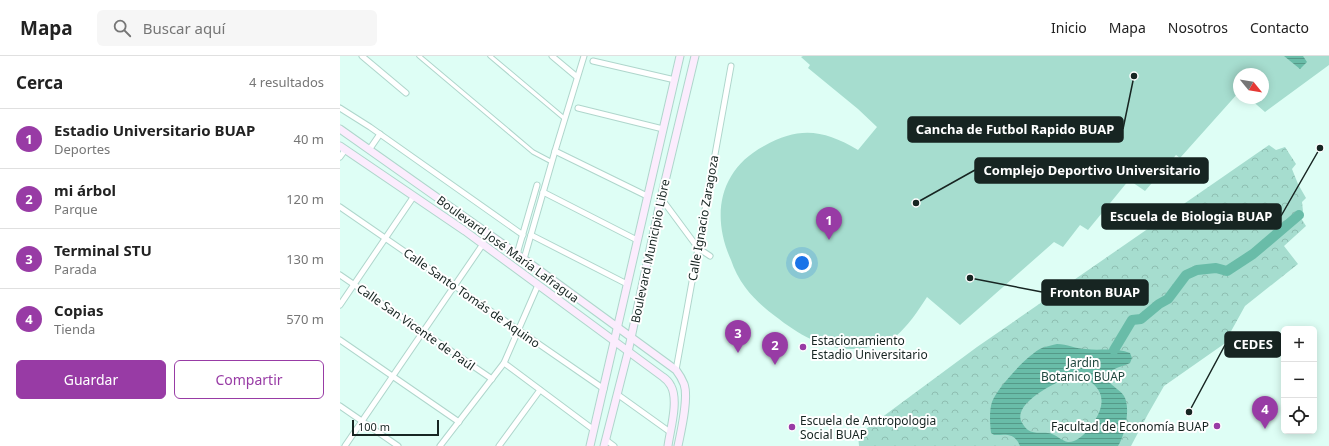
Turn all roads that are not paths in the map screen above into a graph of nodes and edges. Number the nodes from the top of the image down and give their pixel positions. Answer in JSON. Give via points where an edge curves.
{"nodes":[{"id":1,"x":362,"y":56,"type":"edge"},
{"id":2,"x":419,"y":56,"type":"edge"},
{"id":3,"x":490,"y":56,"type":"edge"},
{"id":4,"x":552,"y":56,"type":"edge"},
{"id":5,"x":584,"y":56,"type":"edge"},
{"id":6,"x":680,"y":56,"type":"edge"},
{"id":7,"x":695,"y":56,"type":"edge"},
{"id":8,"x":593,"y":61,"type":"dead end"},
{"id":9,"x":731,"y":66,"type":"dead end"},
{"id":10,"x":577,"y":77,"type":"junction"},
{"id":11,"x":675,"y":80,"type":"junction"},
{"id":12,"x":406,"y":93,"type":"dead end"},
{"id":13,"x":340,"y":108,"type":"edge"},
{"id":14,"x":578,"y":108,"type":"dead end"},
{"id":15,"x":565,"y":118,"type":"junction"},
{"id":16,"x":340,"y":129,"type":"edge"},
{"id":17,"x":663,"y":129,"type":"junction"},
{"id":18,"x":380,"y":134,"type":"junction"},
{"id":19,"x":342,"y":148,"type":"edge"},
{"id":20,"x":369,"y":150,"type":"junction"},
{"id":21,"x":555,"y":151,"type":"junction"},
{"id":22,"x":340,"y":157,"type":"edge"},
{"id":23,"x":552,"y":162,"type":"junction"},
{"id":24,"x":537,"y":185,"type":"dead end"},
{"id":25,"x":543,"y":192,"type":"junction"},
{"id":26,"x":414,"y":196,"type":"junction"},
{"id":27,"x":647,"y":196,"type":"junction"},
{"id":28,"x":661,"y":198,"type":"junction"},
{"id":29,"x":340,"y":207,"type":"edge"},
{"id":30,"x":523,"y":235,"type":"junction"},
{"id":31,"x":531,"y":235,"type":"junction"},
{"id":32,"x":386,"y":238,"type":"junction"},
{"id":33,"x":637,"y":240,"type":"junction"},
{"id":34,"x":483,"y":244,"type":"junction"},
{"id":35,"x":698,"y":248,"type":"junction"},
{"id":36,"x":517,"y":254,"type":"junction"},
{"id":37,"x":710,"y":256,"type":"dead end"},
{"id":38,"x":524,"y":259,"type":"junction"},
{"id":39,"x":340,"y":274,"type":"edge"},
{"id":40,"x":354,"y":284,"type":"junction"},
{"id":41,"x":627,"y":284,"type":"junction"},
{"id":42,"x":538,"y":285,"type":"junction"},
{"id":43,"x":455,"y":286,"type":"junction"},
{"id":44,"x":340,"y":305,"type":"edge"},
{"id":45,"x":618,"y":328,"type":"junction"},
{"id":46,"x":518,"y":330,"type":"junction"},
{"id":47,"x":423,"y":332,"type":"junction"},
{"id":48,"x":631,"y":337,"type":"junction"},
{"id":49,"x":340,"y":340,"type":"edge"},
{"id":50,"x":614,"y":342,"type":"junction"},
{"id":51,"x":628,"y":352,"type":"junction"},
{"id":52,"x":504,"y":363,"type":"junction"},
{"id":53,"x":676,"y":370,"type":"junction"},
{"id":54,"x":393,"y":376,"type":"junction"},
{"id":55,"x":492,"y":379,"type":"junction"},
{"id":56,"x":604,"y":389,"type":"junction"},
{"id":57,"x":540,"y":390,"type":"junction"},
{"id":58,"x":617,"y":394,"type":"junction"},
{"id":59,"x":340,"y":406,"type":"edge"},
{"id":60,"x":362,"y":421,"type":"junction"},
{"id":61,"x":459,"y":422,"type":"junction"},
{"id":62,"x":594,"y":430,"type":"junction"},
{"id":63,"x":670,"y":432,"type":"junction"},
{"id":64,"x":605,"y":443,"type":"edge"},
{"id":65,"x":345,"y":446,"type":"edge"},
{"id":66,"x":398,"y":446,"type":"edge"},
{"id":67,"x":440,"y":446,"type":"edge"},
{"id":68,"x":499,"y":446,"type":"edge"},
{"id":69,"x":590,"y":446,"type":"edge"},
{"id":70,"x":614,"y":446,"type":"edge"},
{"id":71,"x":668,"y":446,"type":"edge"},
{"id":72,"x":678,"y":446,"type":"edge"}],
"edges":[{"from":1,"to":12,"type":"street"},
{"from":2,"to":23,"type":"street","via":[[533,152]]},
{"from":3,"to":15,"type":"street"},
{"from":4,"to":10,"type":"street"},
{"from":5,"to":10,"type":"street"},
{"from":6,"to":11,"type":"main road","name":"Boulevard Municipio Libre"},
{"from":7,"to":28,"type":"main road","name":"Boulevard Municipio Libre"},
{"from":8,"to":11,"type":"street"},
{"from":9,"to":35,"type":"street","name":"Calle Ignacio Zaragoza"},
{"from":10,"to":15,"type":"street"},
{"from":11,"to":17,"type":"main road","name":"Boulevard Municipio Libre"},
{"from":13,"to":18,"type":"street","name":"Boulevard José María Lafragua"},
{"from":14,"to":17,"type":"street"},
{"from":15,"to":21,"type":"street"},
{"from":16,"to":20,"type":"main road","name":"Boulevard José María Lafragua"},
{"from":17,"to":27,"type":"main road","name":"Boulevard Municipio Libre"},
{"from":18,"to":20,"type":"street"},
{"from":18,"to":30,"type":"street","name":"Boulevard José María Lafragua"},
{"from":19,"to":22,"type":"street"},
{"from":19,"to":26,"type":"main road","name":"Boulevard José María Lafragua"},
{"from":20,"to":36,"type":"main road","name":"Boulevard José María Lafragua"},
{"from":21,"to":23,"type":"street"},
{"from":21,"to":27,"type":"street"},
{"from":23,"to":25,"type":"street"},
{"from":24,"to":30,"type":"street","name":"Boulevard José María Lafragua"},
{"from":25,"to":31,"type":"street"},
{"from":25,"to":33,"type":"street"},
{"from":26,"to":32,"type":"street"},
{"from":26,"to":34,"type":"main road","name":"Boulevard José María Lafragua"},
{"from":27,"to":33,"type":"main road","name":"Boulevard Municipio Libre"},
{"from":28,"to":35,"type":"street"},
{"from":28,"to":48,"type":"main road","name":"Boulevard Municipio Libre"},
{"from":29,"to":32,"type":"street","name":"Calle Santo Tomás de Aquino"},
{"from":30,"to":36,"type":"street"},
{"from":31,"to":38,"type":"street"},
{"from":31,"to":41,"type":"street"},
{"from":32,"to":40,"type":"street"},
{"from":32,"to":43,"type":"street","name":"Calle Santo Tomás de Aquino"},
{"from":33,"to":41,"type":"main road","name":"Boulevard Municipio Libre"},
{"from":34,"to":42,"type":"main road","name":"Boulevard José María Lafragua"},
{"from":34,"to":43,"type":"street"},
{"from":35,"to":37,"type":"street"},
{"from":35,"to":53,"type":"street","name":"Calle Ignacio Zaragoza"},
{"from":36,"to":38,"type":"main road","name":"Boulevard José María Lafragua"},
{"from":38,"to":45,"type":"main road","name":"Boulevard José María Lafragua"},
{"from":39,"to":40,"type":"street","name":"Calle San Vicente de Paúl"},
{"from":40,"to":44,"type":"street"},
{"from":40,"to":47,"type":"street","name":"Calle San Vicente de Paúl"},
{"from":41,"to":45,"type":"main road","name":"Boulevard Municipio Libre"},
{"from":42,"to":46,"type":"street"},
{"from":42,"to":50,"type":"main road","name":"Boulevard José María Lafragua"},
{"from":43,"to":46,"type":"street","name":"Calle Santo Tomás de Aquino"},
{"from":43,"to":47,"type":"street"},
{"from":45,"to":48,"type":"main road","name":"Boulevard José María Lafragua"},
{"from":45,"to":50,"type":"main road","name":"Boulevard Municipio Libre"},
{"from":46,"to":52,"type":"street"},
{"from":46,"to":56,"type":"street","name":"Calle Santo Tomás de Aquino"},
{"from":47,"to":54,"type":"street"},
{"from":47,"to":55,"type":"street","name":"Calle San Vicente de Paúl"},
{"from":48,"to":51,"type":"main road","name":"Boulevard Municipio Libre"},
{"from":48,"to":53,"type":"main road","name":"Boulevard José María Lafragua"},
{"from":49,"to":54,"type":"street"},
{"from":50,"to":51,"type":"main road","name":"Boulevard José María Lafragua"},
{"from":50,"to":56,"type":"main road","name":"Boulevard Municipio Libre"},
{"from":51,"to":58,"type":"main road","name":"Boulevard Municipio Libre"},
{"from":51,"to":63,"type":"main road","name":"Boulevard José María Lafragua","via":[[671,385],[674,404]]},
{"from":52,"to":55,"type":"street"},
{"from":52,"to":57,"type":"street"},
{"from":53,"to":72,"type":"main road","via":[[686,391]]},
{"from":54,"to":60,"type":"street"},
{"from":54,"to":61,"type":"street"},
{"from":55,"to":61,"type":"street"},
{"from":56,"to":62,"type":"main road","name":"Boulevard Municipio Libre"},
{"from":57,"to":62,"type":"street"},
{"from":57,"to":68,"type":"street"},
{"from":58,"to":63,"type":"street"},
{"from":58,"to":64,"type":"main road","name":"Boulevard Municipio Libre"},
{"from":59,"to":60,"type":"street"},
{"from":60,"to":65,"type":"street"},
{"from":60,"to":66,"type":"street"},
{"from":61,"to":67,"type":"street"},
{"from":62,"to":69,"type":"main road","name":"Boulevard Municipio Libre"},
{"from":63,"to":71,"type":"main road"},
{"from":64,"to":70,"type":"street"}]}
